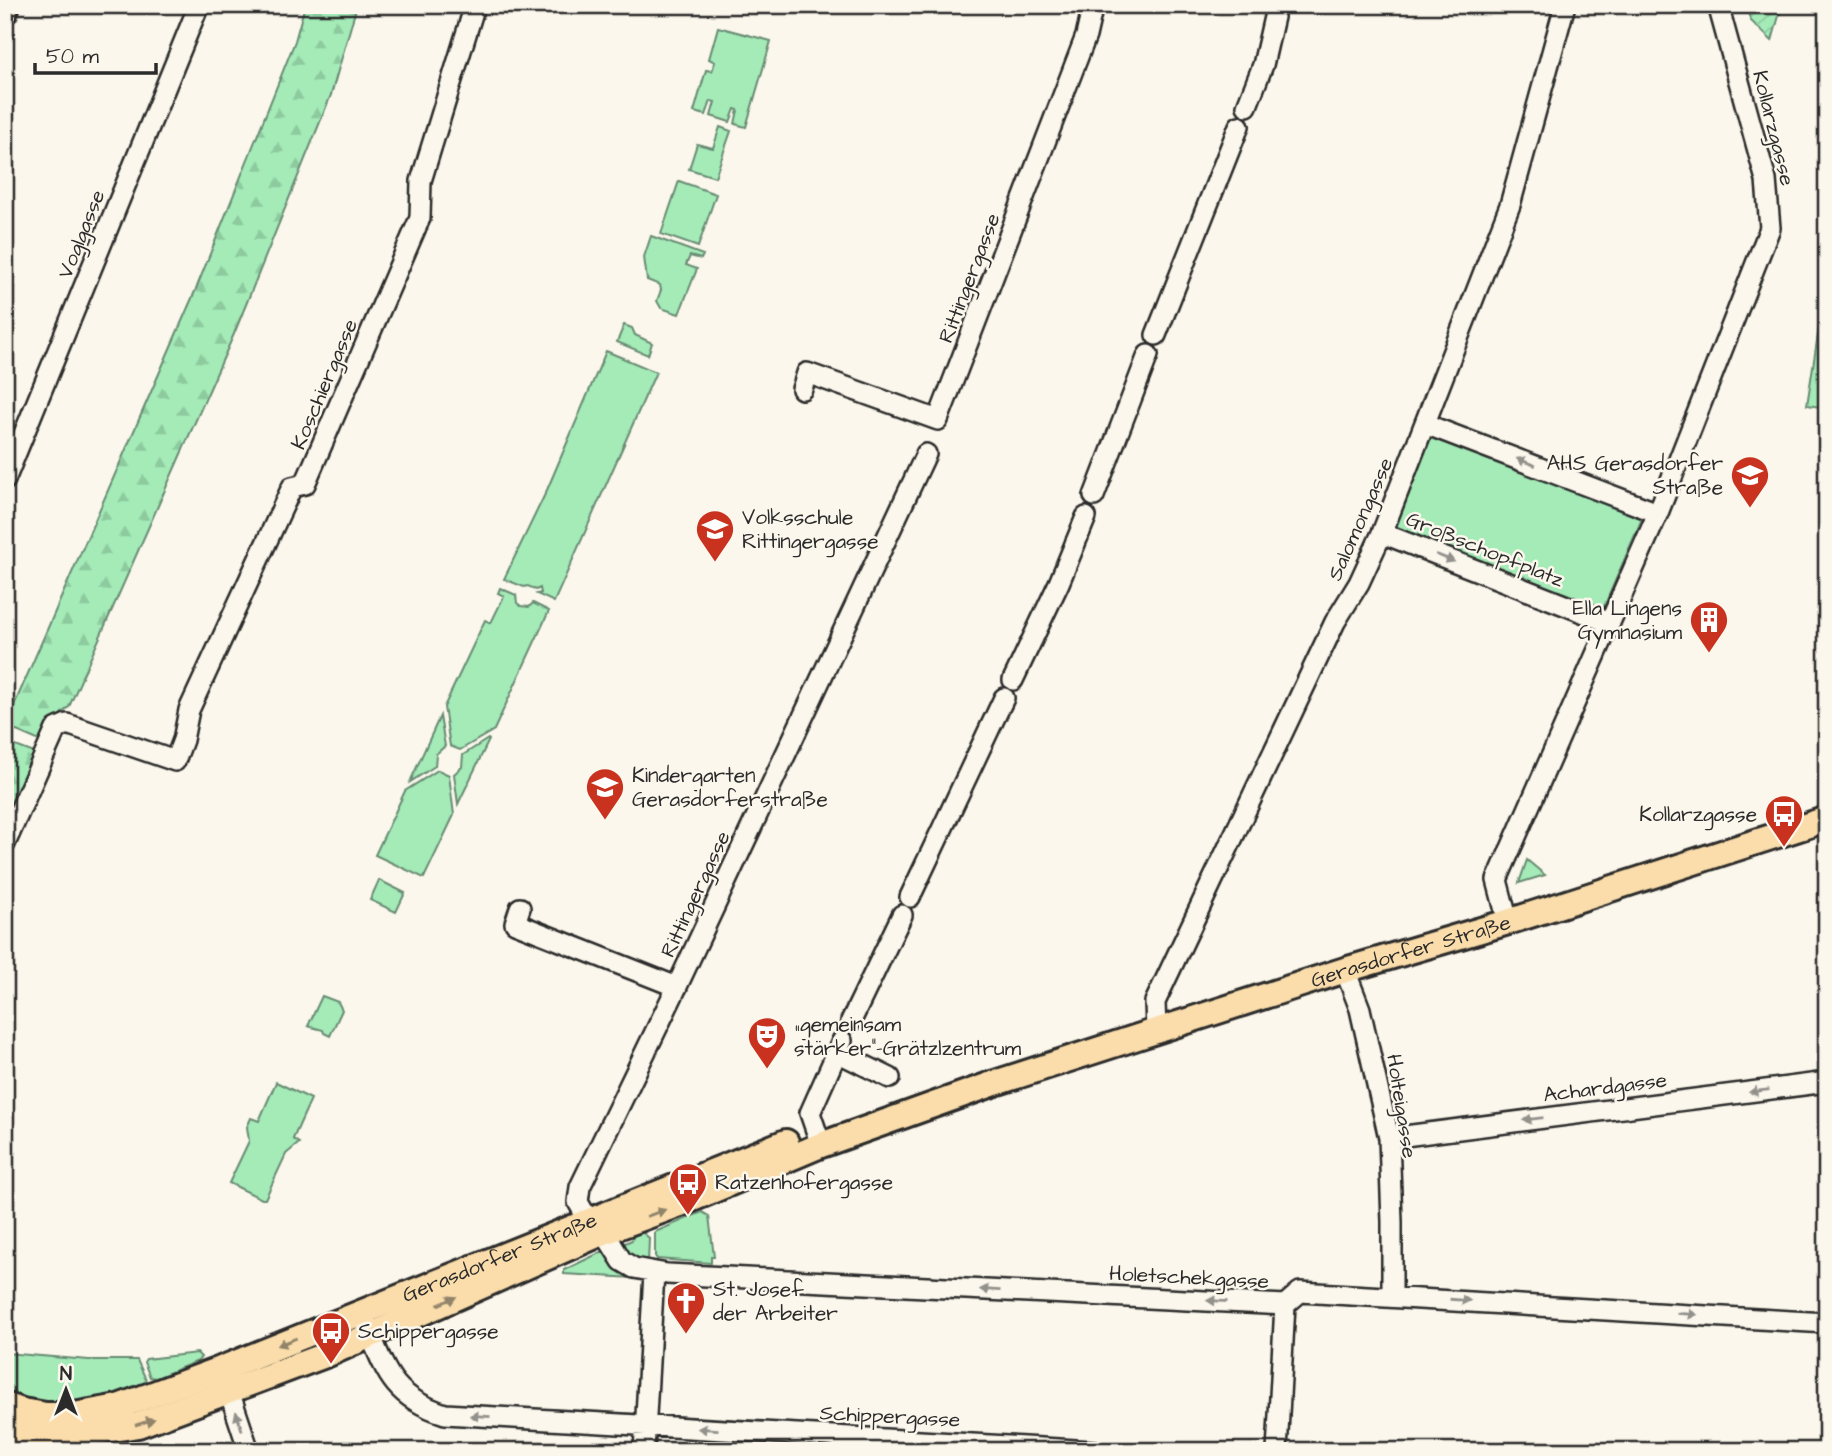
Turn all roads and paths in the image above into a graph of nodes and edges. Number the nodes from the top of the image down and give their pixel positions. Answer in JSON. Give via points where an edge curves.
{"nodes":[{"id":1,"x":8,"y":5,"type":"edge"},
{"id":2,"x":200,"y":5,"type":"edge"},
{"id":3,"x":475,"y":5,"type":"edge"},
{"id":4,"x":1093,"y":5,"type":"edge"},
{"id":5,"x":1564,"y":5,"type":"edge"},
{"id":6,"x":1718,"y":5,"type":"edge"},
{"id":7,"x":5,"y":10,"type":"edge"},
{"id":8,"x":1275,"y":18,"type":"dead end"},
{"id":9,"x":1247,"y":106,"type":"dead end"},
{"id":10,"x":1239,"y":126,"type":"dead end"},
{"id":11,"x":1156,"y":335,"type":"dead end"},
{"id":12,"x":1148,"y":355,"type":"dead end"},
{"id":13,"x":802,"y":389,"type":"dead end"},
{"id":14,"x":1425,"y":424,"type":"junction"},
{"id":15,"x":926,"y":454,"type":"dead end"},
{"id":16,"x":5,"y":480,"type":"edge"},
{"id":17,"x":1094,"y":496,"type":"dead end"},
{"id":18,"x":1658,"y":513,"type":"junction"},
{"id":19,"x":1086,"y":517,"type":"dead end"},
{"id":20,"x":1382,"y":533,"type":"junction"},
{"id":21,"x":1610,"y":623,"type":"junction"},
{"id":22,"x":1013,"y":680,"type":"dead end"},
{"id":23,"x":1004,"y":698,"type":"dead end"},
{"id":24,"x":1827,"y":819,"type":"edge"},
{"id":25,"x":5,"y":844,"type":"edge"},
{"id":26,"x":520,"y":908,"type":"dead end"},
{"id":27,"x":1508,"y":922,"type":"junction"},
{"id":28,"x":1345,"y":970,"type":"junction"},
{"id":29,"x":677,"y":987,"type":"junction"},
{"id":30,"x":852,"y":1021,"type":"dead end"},
{"id":31,"x":1156,"y":1031,"type":"junction"},
{"id":32,"x":890,"y":1078,"type":"dead end"},
{"id":33,"x":1827,"y":1082,"type":"edge"},
{"id":34,"x":1389,"y":1138,"type":"junction"},
{"id":35,"x":819,"y":1139,"type":"junction"},
{"id":36,"x":597,"y":1227,"type":"junction"},
{"id":37,"x":654,"y":1273,"type":"junction"},
{"id":38,"x":1392,"y":1296,"type":"junction"},
{"id":39,"x":1285,"y":1304,"type":"junction"},
{"id":40,"x":366,"y":1323,"type":"junction"},
{"id":41,"x":1827,"y":1323,"type":"edge"},
{"id":42,"x":225,"y":1380,"type":"junction"},
{"id":43,"x":12,"y":1423,"type":"edge"},
{"id":44,"x":646,"y":1426,"type":"junction"},
{"id":45,"x":249,"y":1451,"type":"edge"},
{"id":46,"x":644,"y":1451,"type":"edge"},
{"id":47,"x":1094,"y":1451,"type":"edge"},
{"id":48,"x":1277,"y":1451,"type":"edge"}],
"edges":[{"from":1,"to":7,"type":"main road"},
{"from":2,"to":16,"type":"street","name":"Voglgasse"},
{"from":3,"to":25,"type":"street","name":"Koschiergasse","via":[[421,181],[420,218],[305,484],[292,487],[189,710],[174,761],[67,724],[56,729]]},
{"from":4,"to":13,"type":"street","name":"Rittingergasse","via":[[1086,36],[938,420],[807,373]]},
{"from":5,"to":14,"type":"street","name":"Salomongasse","via":[[1510,205]]},
{"from":6,"to":18,"type":"street","name":"Kollarzgasse","via":[[1766,180],[1770,228]]},
{"from":8,"to":9,"type":"street"},
{"from":10,"to":11,"type":"street"},
{"from":12,"to":17,"type":"street"},
{"from":18,"to":14,"type":"street","one_way":true},
{"from":14,"to":20,"type":"street","name":"Salomongasse"},
{"from":15,"to":29,"type":"street","name":"Rittingergasse"},
{"from":18,"to":21,"type":"street","name":"Kollarzgasse"},
{"from":19,"to":22,"type":"street"},
{"from":20,"to":21,"type":"street","name":"Großschopfplatz","one_way":true},
{"from":20,"to":31,"type":"street","name":"Salomongasse","via":[[1335,622],[1155,1002]]},
{"from":21,"to":27,"type":"street","name":"Kollarzgasse","via":[[1497,880]]},
{"from":23,"to":30,"type":"street"},
{"from":24,"to":27,"type":"main road","name":"Gerasdorfer Straße"},
{"from":26,"to":29,"type":"street","via":[[515,923]]},
{"from":27,"to":28,"type":"main road","name":"Gerasdorfer Straße"},
{"from":28,"to":31,"type":"main road","name":"Gerasdorfer Straße"},
{"from":28,"to":34,"type":"street","name":"Holteigasse","via":[[1360,1009]]},
{"from":29,"to":36,"type":"street","name":"Rittingergasse","via":[[580,1187],[578,1202]]},
{"from":31,"to":35,"type":"main road","name":"Gerasdorfer Straße"},
{"from":32,"to":35,"type":"street","via":[[839,1047],[810,1113]]},
{"from":33,"to":34,"type":"street","name":"Achardgasse","one_way":true},
{"from":34,"to":38,"type":"street","name":"Holteigasse"},
{"from":35,"to":36,"type":"main road","name":"Gerasdorfer Straße","via":[[683,1203]]},
{"from":36,"to":37,"type":"street","name":"Holetschekgasse","via":[[622,1261]]},
{"from":36,"to":40,"type":"main road","name":"Gerasdorfer Straße"},
{"from":39,"to":37,"type":"street","name":"Holetschekgasse","one_way":true},
{"from":37,"to":44,"type":"street"},
{"from":38,"to":39,"type":"street","name":"Holetschekgasse","via":[[1300,1292]]},
{"from":38,"to":41,"type":"street","name":"Holetschekgasse","one_way":true},
{"from":39,"to":48,"type":"street"},
{"from":40,"to":42,"type":"main road","name":"Gerasdorfer Straße","via":[[328,1354]]},
{"from":44,"to":40,"type":"street","name":"Schippergasse","one_way":true,"via":[[445,1414],[427,1408],[393,1382]]},
{"from":42,"to":43,"type":"main road","name":"Gerasdorfer Straße","via":[[138,1425],[71,1436]]},
{"from":45,"to":42,"type":"street","one_way":true},
{"from":44,"to":46,"type":"street"},
{"from":47,"to":44,"type":"street","name":"Schippergasse","one_way":true}]}
